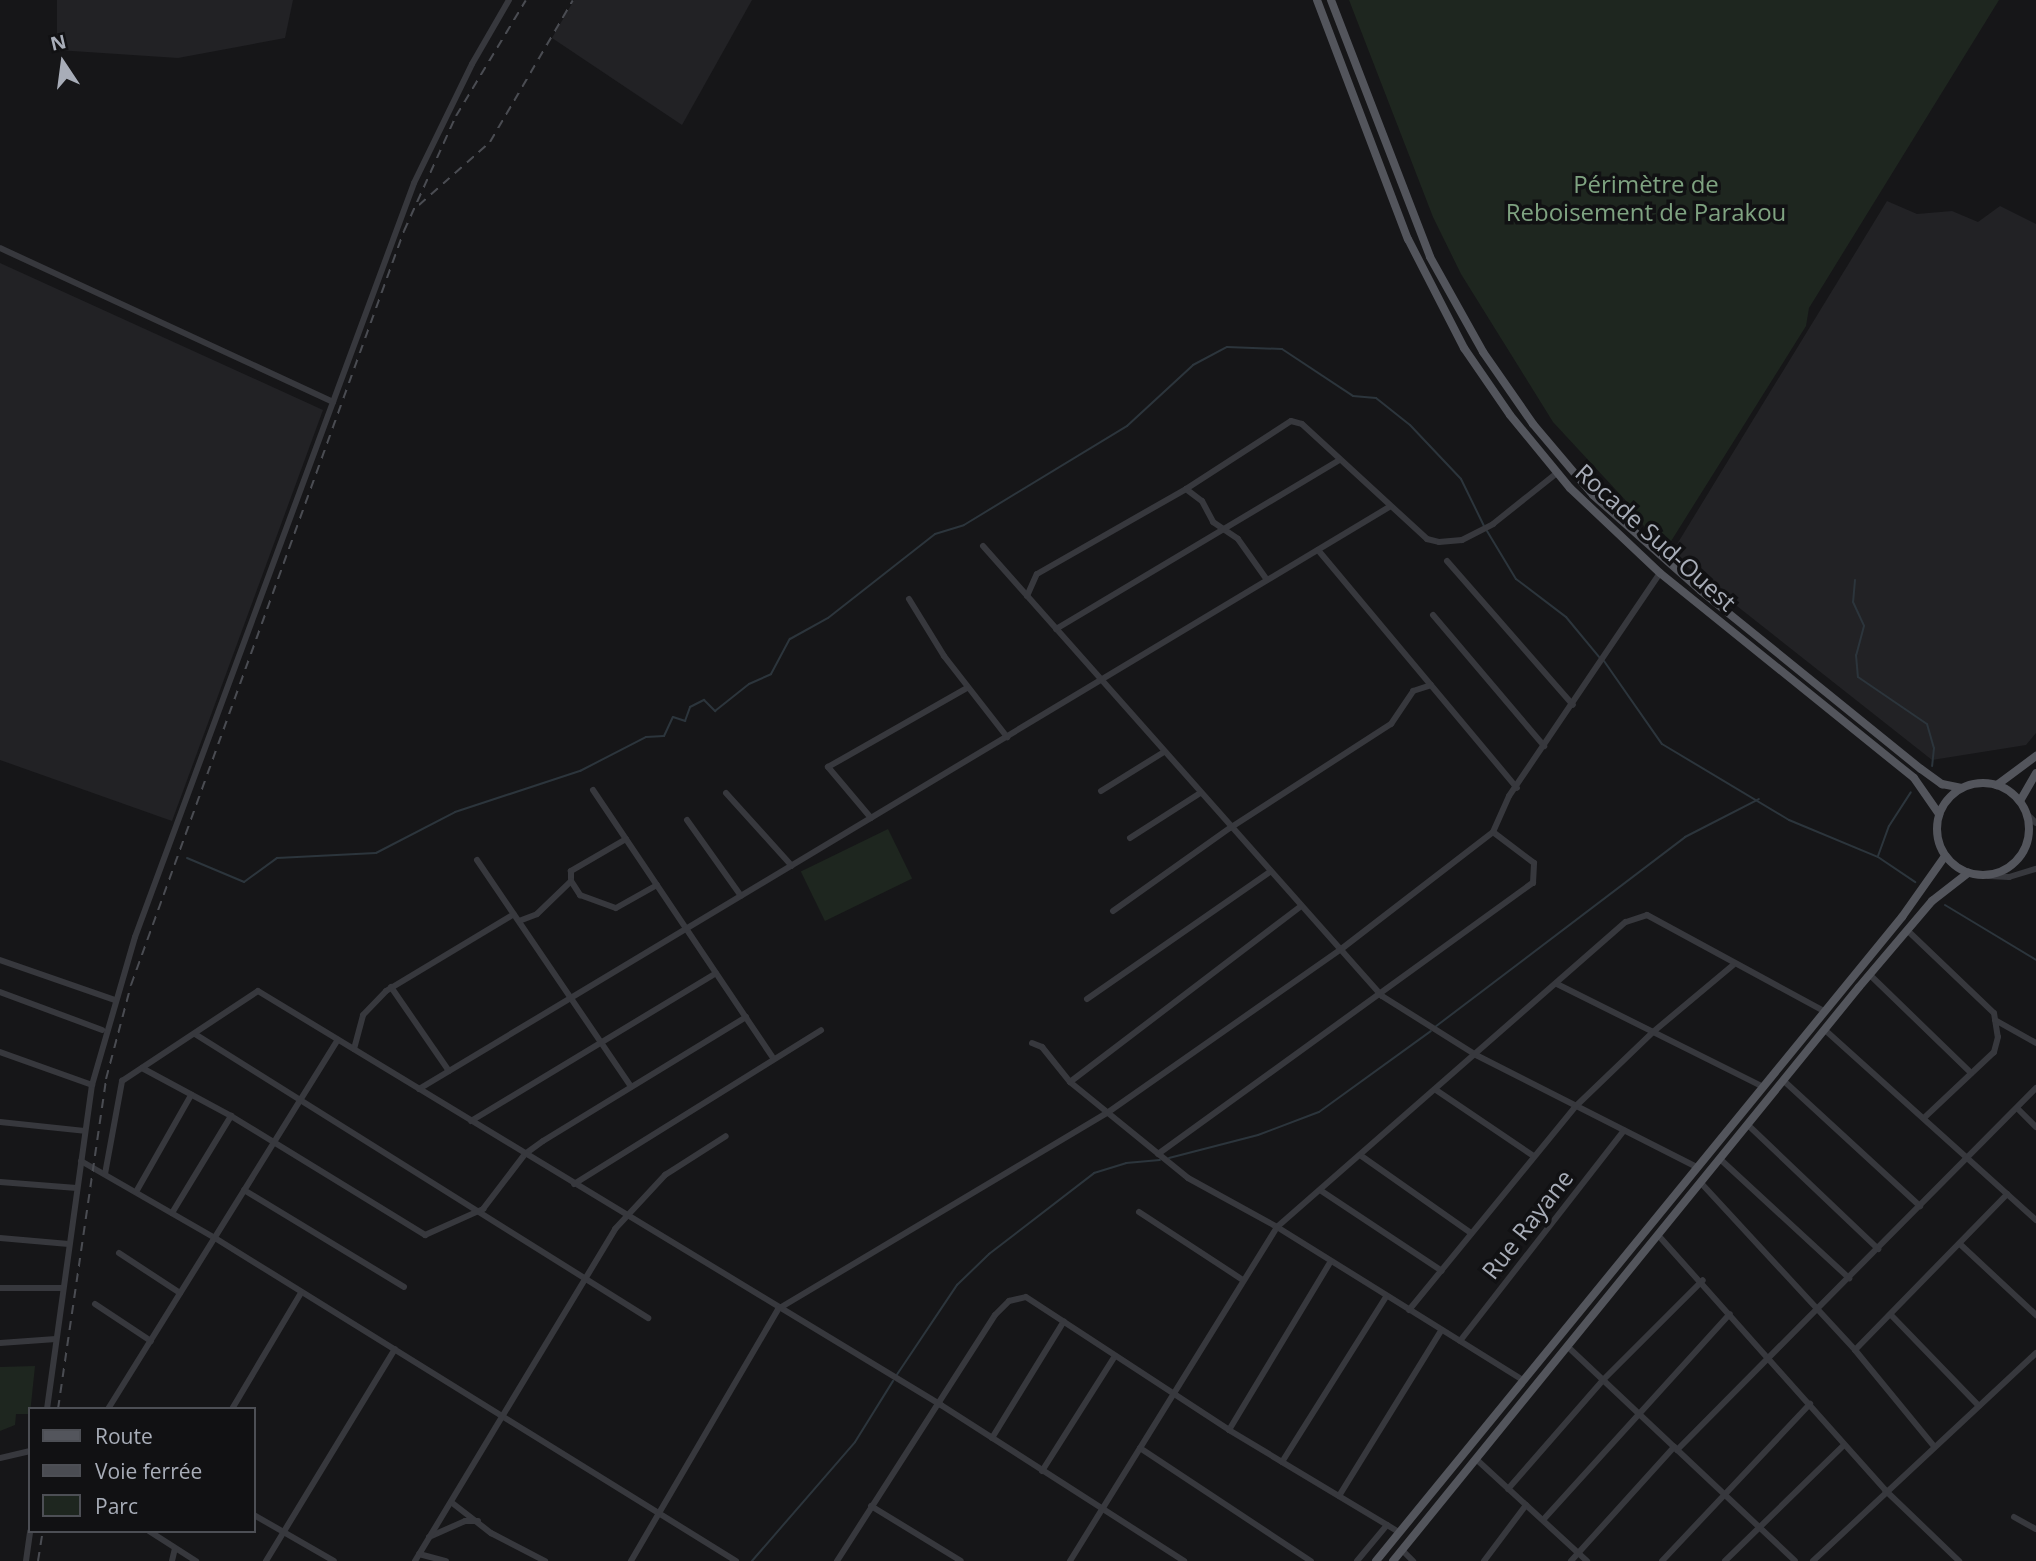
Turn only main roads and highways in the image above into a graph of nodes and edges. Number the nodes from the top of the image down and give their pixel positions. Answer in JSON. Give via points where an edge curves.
{"nodes":[{"id":1,"x":1317,"y":0,"type":"edge"},
{"id":2,"x":1331,"y":0,"type":"edge"},
{"id":3,"x":2036,"y":756,"type":"edge"},
{"id":4,"x":2036,"y":773,"type":"edge"},
{"id":5,"x":1997,"y":785,"type":"junction"},
{"id":6,"x":1962,"y":788,"type":"junction"},
{"id":7,"x":2020,"y":801,"type":"junction"},
{"id":8,"x":1939,"y":814,"type":"junction"},
{"id":9,"x":1945,"y":856,"type":"junction"},
{"id":10,"x":1968,"y":873,"type":"junction"},
{"id":11,"x":1376,"y":1561,"type":"edge"},
{"id":12,"x":1393,"y":1561,"type":"edge"}],
"edges":[{"from":1,"to":8,"type":"main road","name":"Rocade Sud-Ouest","via":[[1398,214],[1430,286],[1486,381],[1557,473],[1660,573],[1914,778]]},
{"from":2,"to":6,"type":"main road","name":"Rocade Sud-Ouest","via":[[1430,257],[1483,352],[1533,424],[1593,495],[1701,591],[1921,769],[1942,784]]},
{"from":3,"to":5,"type":"main road"},
{"from":4,"to":7,"type":"main road"},
{"from":5,"to":6,"type":"main road"},
{"from":5,"to":7,"type":"main road"},
{"from":6,"to":8,"type":"main road"},
{"from":7,"to":10,"type":"main road","via":[[2030,831],[2023,853],[2007,869],[1989,876]]},
{"from":8,"to":9,"type":"main road","via":[[1937,838]]},
{"from":9,"to":10,"type":"main road"},
{"from":9,"to":11,"type":"main road","via":[[1919,897]]},
{"from":10,"to":12,"type":"main road","via":[[1939,893],[1870,975]]}]}
